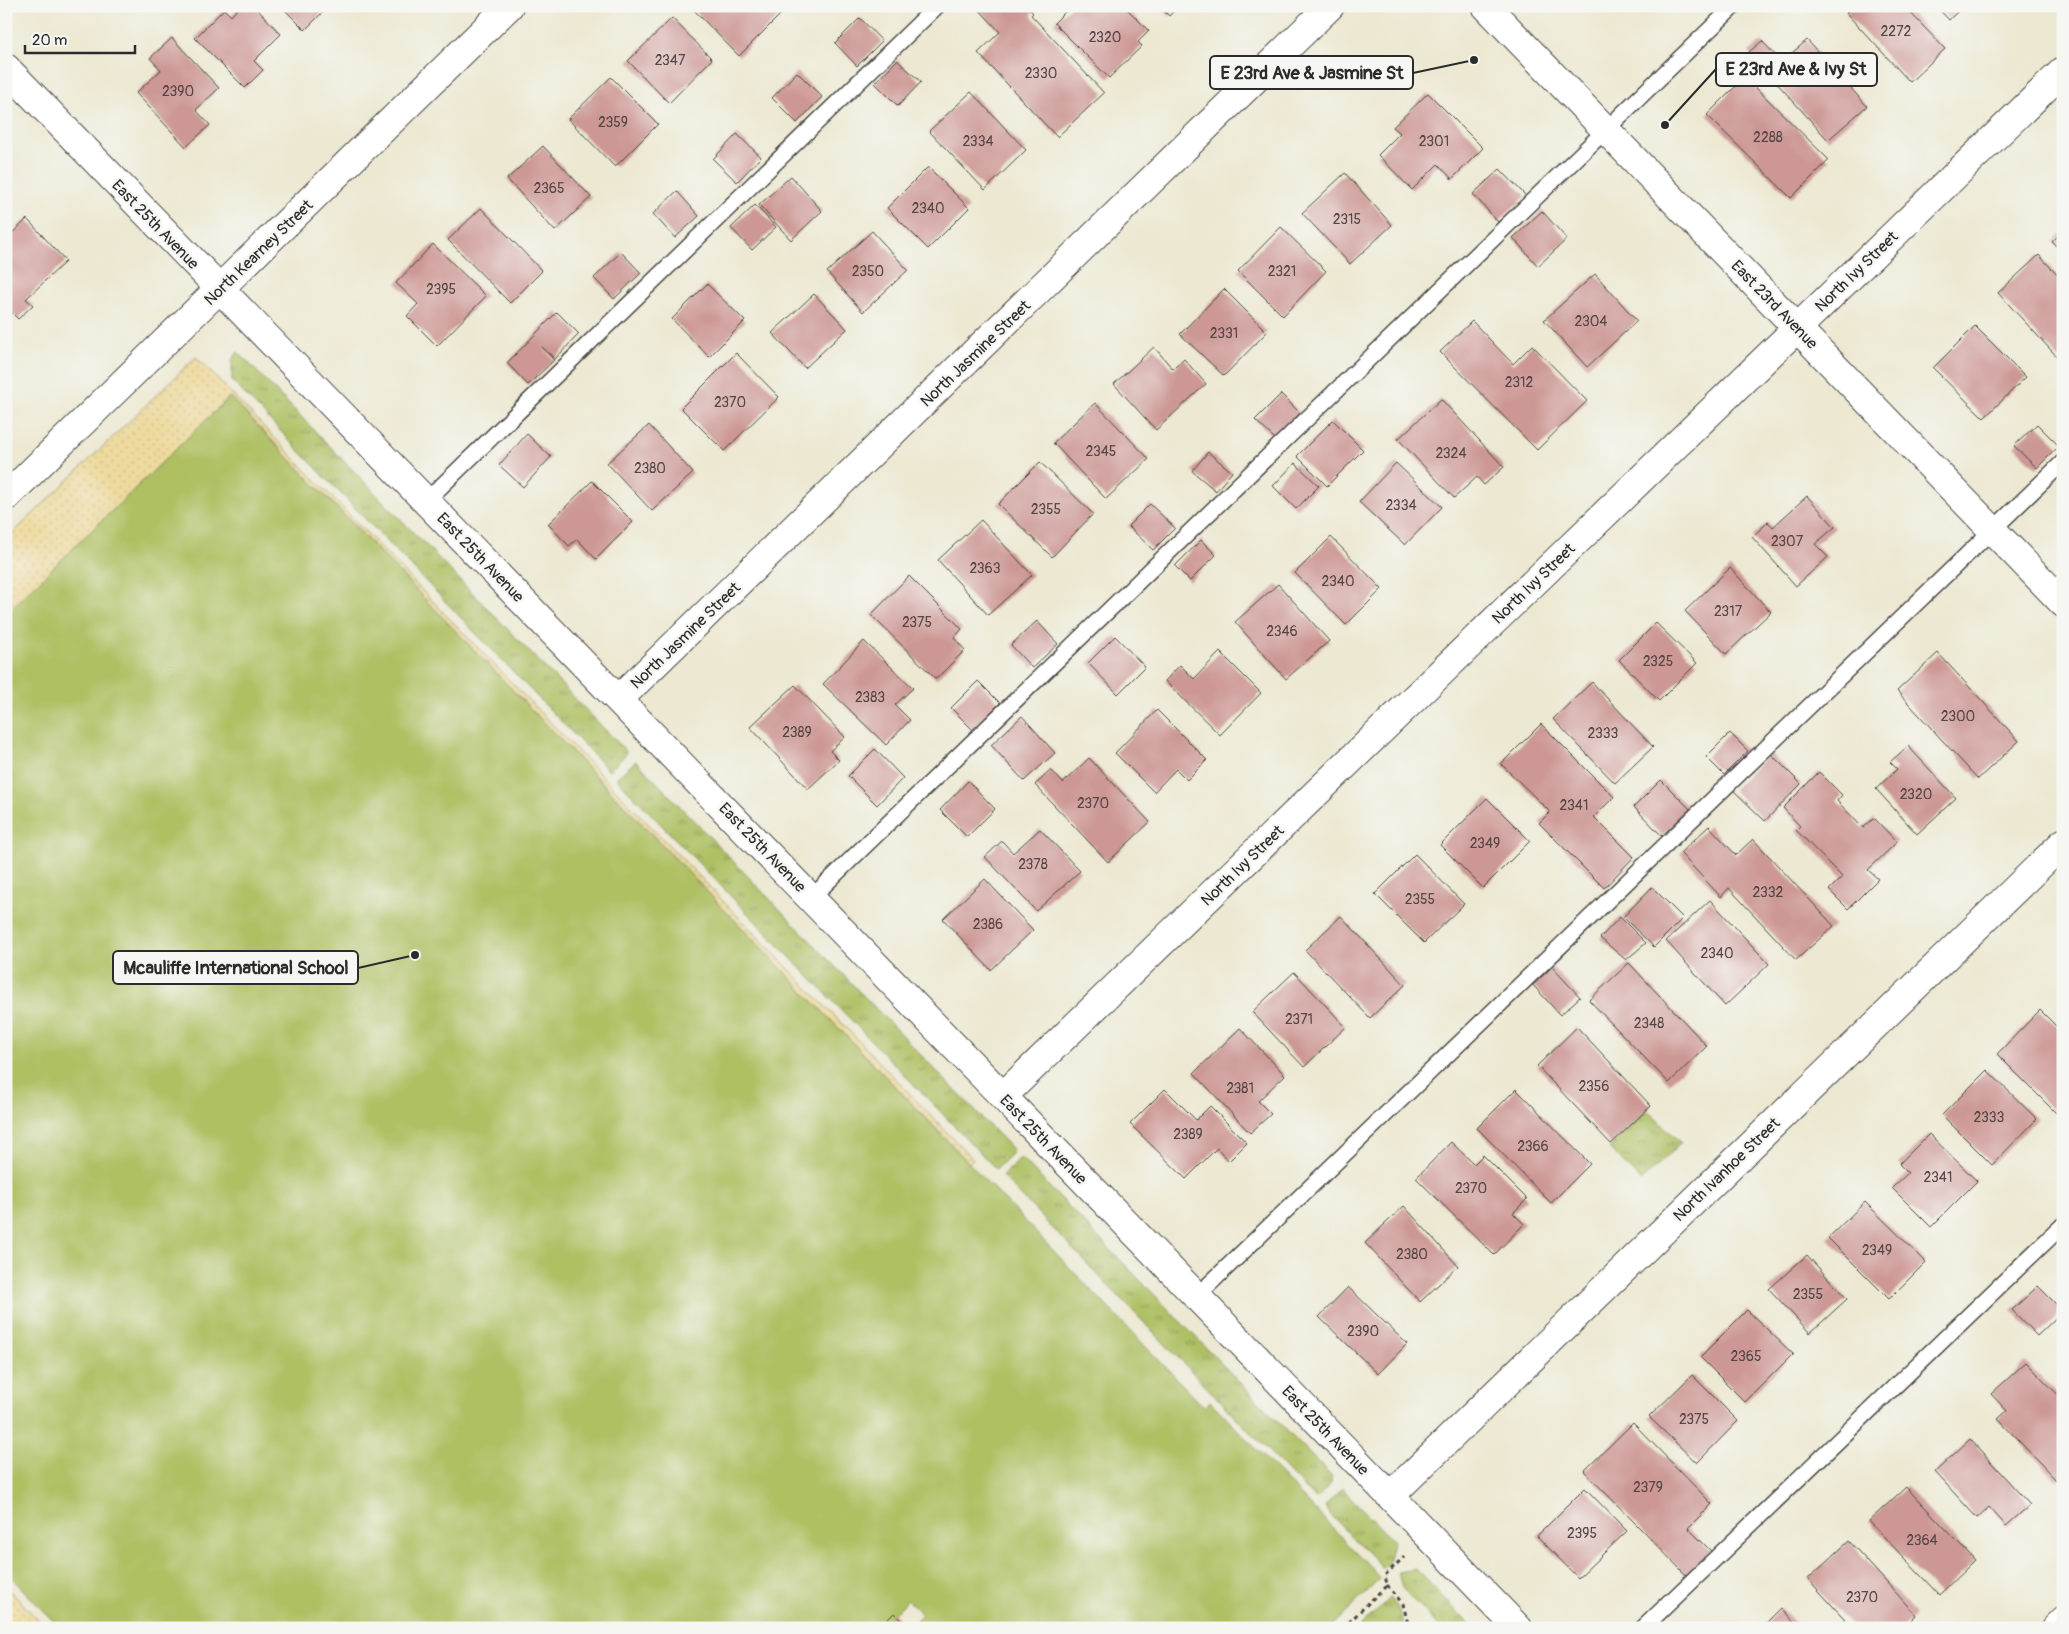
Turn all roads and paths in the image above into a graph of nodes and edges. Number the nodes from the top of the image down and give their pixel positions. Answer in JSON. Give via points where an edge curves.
{"nodes":[{"id":1,"x":509,"y":6,"type":"edge"},
{"id":2,"x":937,"y":6,"type":"edge"},
{"id":3,"x":1330,"y":6,"type":"edge"},
{"id":4,"x":1486,"y":6,"type":"edge"},
{"id":5,"x":1734,"y":6,"type":"edge"},
{"id":6,"x":6,"y":68,"type":"edge"},
{"id":7,"x":2063,"y":71,"type":"edge"},
{"id":8,"x":1608,"y":130,"type":"junction"},
{"id":9,"x":219,"y":289,"type":"junction"},
{"id":10,"x":1797,"y":328,"type":"junction"},
{"id":11,"x":2063,"y":462,"type":"edge"},
{"id":12,"x":6,"y":497,"type":"edge"},
{"id":13,"x":426,"y":501,"type":"junction"},
{"id":14,"x":1993,"y":531,"type":"junction"},
{"id":15,"x":2063,"y":603,"type":"edge"},
{"id":16,"x":619,"y":699,"type":"junction"},
{"id":17,"x":2063,"y":843,"type":"edge"},
{"id":18,"x":812,"y":898,"type":"junction"},
{"id":19,"x":1003,"y":1096,"type":"junction"},
{"id":20,"x":2063,"y":1225,"type":"edge"},
{"id":21,"x":1196,"y":1297,"type":"junction"},
{"id":22,"x":1390,"y":1496,"type":"junction"},
{"id":23,"x":1407,"y":1555,"type":"dead end"},
{"id":24,"x":1387,"y":1586,"type":"junction"},
{"id":25,"x":2063,"y":1621,"type":"edge"},
{"id":26,"x":1343,"y":1628,"type":"edge"},
{"id":27,"x":1408,"y":1628,"type":"edge"},
{"id":28,"x":1518,"y":1628,"type":"edge"},
{"id":29,"x":1643,"y":1628,"type":"edge"},
{"id":30,"x":2056,"y":1628,"type":"edge"}],
"edges":[{"from":1,"to":9,"type":"street","name":"North Kearney Street"},
{"from":2,"to":13,"type":"lane"},
{"from":3,"to":16,"type":"street","name":"North Jasmine Street"},
{"from":4,"to":8,"type":"street","name":"East 23rd Avenue"},
{"from":5,"to":8,"type":"lane"},
{"from":6,"to":9,"type":"street","name":"East 25th Avenue"},
{"from":7,"to":10,"type":"street","name":"North Ivy Street"},
{"from":8,"to":10,"type":"street","name":"East 23rd Avenue"},
{"from":8,"to":18,"type":"lane"},
{"from":9,"to":12,"type":"street","name":"North Kearney Street"},
{"from":9,"to":13,"type":"street","name":"East 25th Avenue"},
{"from":10,"to":14,"type":"street","name":"East 23rd Avenue"},
{"from":10,"to":19,"type":"street","name":"North Ivy Street"},
{"from":11,"to":14,"type":"lane"},
{"from":13,"to":16,"type":"street","name":"East 25th Avenue"},
{"from":14,"to":15,"type":"street","name":"East 23rd Avenue"},
{"from":14,"to":21,"type":"lane"},
{"from":16,"to":18,"type":"street","name":"East 25th Avenue"},
{"from":17,"to":22,"type":"street","name":"North Ivanhoe Street"},
{"from":18,"to":19,"type":"street","name":"East 25th Avenue"},
{"from":19,"to":21,"type":"street","name":"East 25th Avenue"},
{"from":20,"to":29,"type":"lane"},
{"from":21,"to":22,"type":"street","name":"East 25th Avenue"},
{"from":22,"to":28,"type":"street","name":"East 25th Avenue"},
{"from":23,"to":24,"type":"path","via":[[1386,1576]]},
{"from":24,"to":26,"type":"path"},
{"from":24,"to":27,"type":"path","via":[[1402,1604]]},
{"from":25,"to":30,"type":"street"}]}
